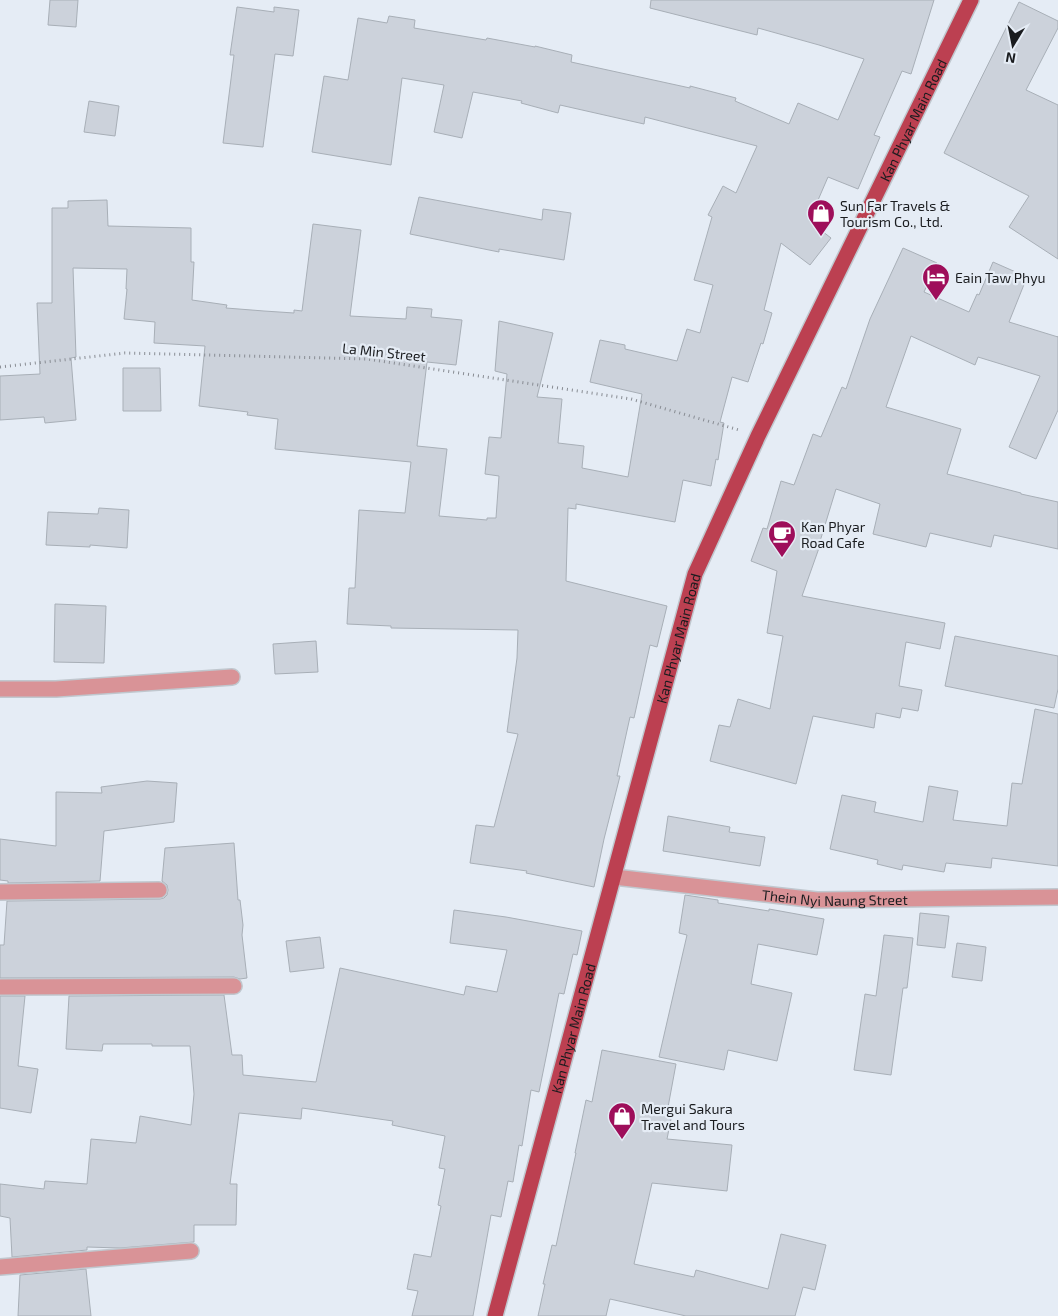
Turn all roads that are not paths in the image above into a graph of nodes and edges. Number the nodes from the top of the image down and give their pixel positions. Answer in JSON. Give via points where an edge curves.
{"nodes":[{"id":1,"x":971,"y":0,"type":"edge"},
{"id":2,"x":232,"y":677,"type":"dead end"},
{"id":3,"x":0,"y":688,"type":"edge"},
{"id":4,"x":614,"y":877,"type":"junction"},
{"id":5,"x":159,"y":890,"type":"dead end"},
{"id":6,"x":0,"y":892,"type":"edge"},
{"id":7,"x":1058,"y":897,"type":"edge"},
{"id":8,"x":234,"y":986,"type":"dead end"},
{"id":9,"x":0,"y":987,"type":"edge"},
{"id":10,"x":191,"y":1251,"type":"dead end"},
{"id":11,"x":0,"y":1267,"type":"edge"},
{"id":12,"x":495,"y":1316,"type":"edge"}],
"edges":[{"from":1,"to":4,"type":"main road","name":"Kan Phyar Main Road","via":[[758,436],[695,574]]},
{"from":2,"to":3,"type":"street","via":[[56,689]]},
{"from":4,"to":7,"type":"street","name":"Thein Nyi Naung Street","via":[[817,900]]},
{"from":4,"to":12,"type":"main road","name":"Kan Phyar Main Road"},
{"from":5,"to":6,"type":"street"},
{"from":8,"to":9,"type":"street"},
{"from":10,"to":11,"type":"street"}]}
